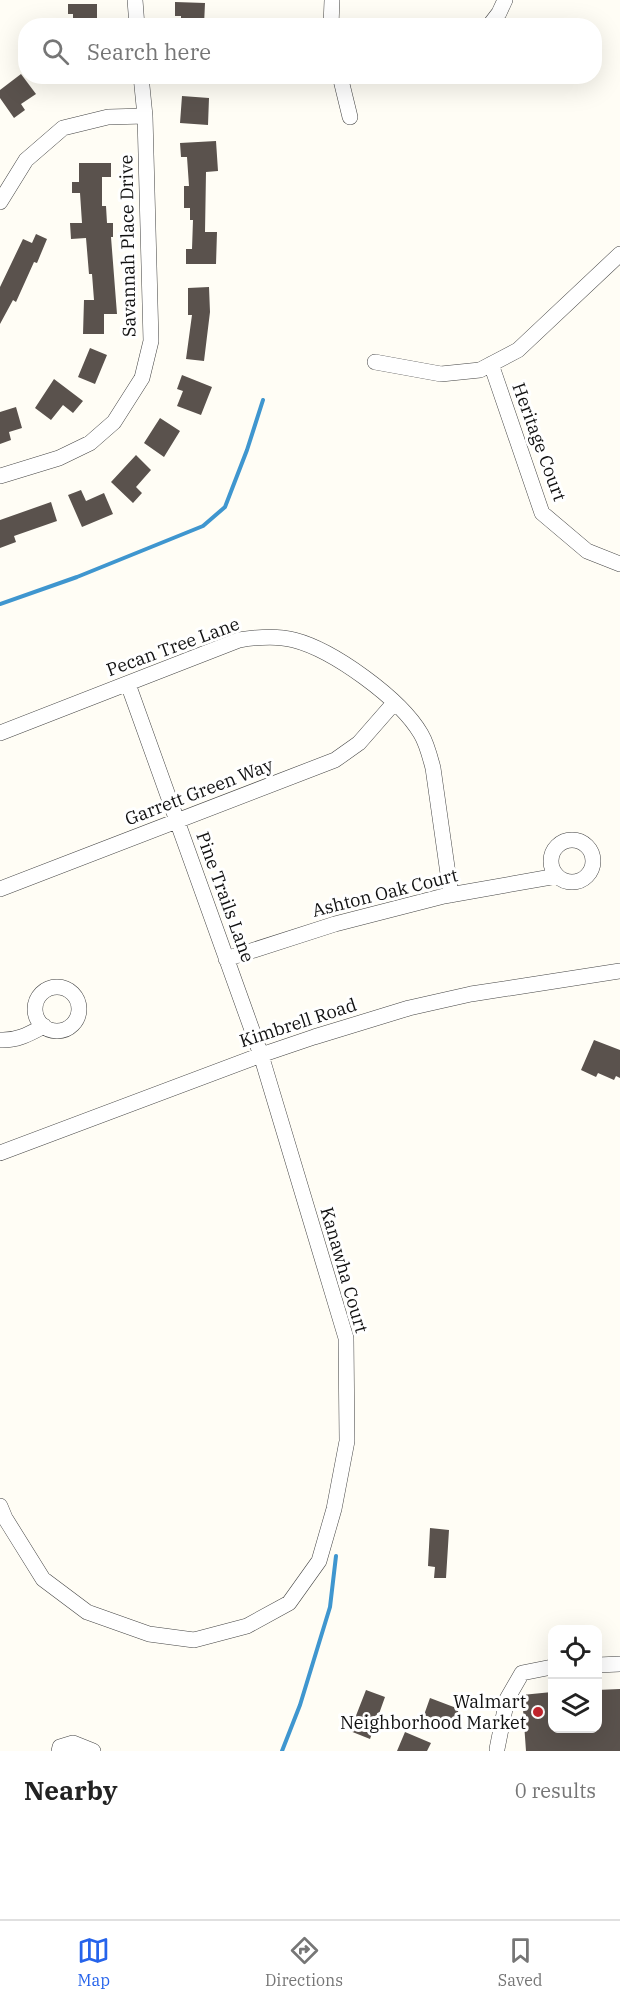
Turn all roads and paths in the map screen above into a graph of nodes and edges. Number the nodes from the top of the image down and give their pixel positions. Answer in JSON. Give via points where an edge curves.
{"nodes":[{"id":1,"x":135,"y":0,"type":"edge"},
{"id":2,"x":332,"y":0,"type":"edge"},
{"id":3,"x":505,"y":0,"type":"edge"},
{"id":4,"x":136,"y":18,"type":"edge"},
{"id":5,"x":331,"y":18,"type":"edge"},
{"id":6,"x":495,"y":18,"type":"edge"},
{"id":7,"x":142,"y":84,"type":"edge"},
{"id":8,"x":342,"y":84,"type":"edge"},
{"id":9,"x":145,"y":116,"type":"junction"},
{"id":10,"x":350,"y":117,"type":"dead end"},
{"id":11,"x":0,"y":202,"type":"edge"},
{"id":12,"x":620,"y":254,"type":"edge"},
{"id":13,"x":375,"y":362,"type":"dead end"},
{"id":14,"x":491,"y":364,"type":"junction"},
{"id":15,"x":0,"y":476,"type":"edge"},
{"id":16,"x":620,"y":564,"type":"edge"},
{"id":17,"x":128,"y":684,"type":"junction"},
{"id":18,"x":394,"y":703,"type":"junction"},
{"id":19,"x":0,"y":734,"type":"edge"},
{"id":20,"x":177,"y":822,"type":"junction"},
{"id":21,"x":557,"y":876,"type":"dead end"},
{"id":22,"x":0,"y":889,"type":"edge"},
{"id":23,"x":451,"y":895,"type":"junction"},
{"id":24,"x":226,"y":959,"type":"junction"},
{"id":25,"x":620,"y":971,"type":"edge"},
{"id":26,"x":44,"y":1026,"type":"dead end"},
{"id":27,"x":0,"y":1040,"type":"edge"},
{"id":28,"x":261,"y":1055,"type":"junction"},
{"id":29,"x":0,"y":1153,"type":"edge"},
{"id":30,"x":0,"y":1506,"type":"edge"},
{"id":31,"x":620,"y":1664,"type":"edge"},
{"id":32,"x":602,"y":1665,"type":"edge"},
{"id":33,"x":548,"y":1668,"type":"edge"},
{"id":34,"x":496,"y":1749,"type":"dead end"},
{"id":35,"x":59,"y":1751,"type":"edge"},
{"id":36,"x":93,"y":1751,"type":"edge"}],
"edges":[{"from":1,"to":4,"type":"street"},
{"from":2,"to":5,"type":"street"},
{"from":3,"to":6,"type":"street"},
{"from":7,"to":9,"type":"street","name":"Savannah Place Drive"},
{"from":8,"to":10,"type":"street"},
{"from":9,"to":11,"type":"street","via":[[108,117],[63,129],[26,160]]},
{"from":9,"to":15,"type":"street","name":"Savannah Place Drive","via":[[151,340],[142,378],[114,422],[90,443],[59,458]]},
{"from":12,"to":14,"type":"street","via":[[518,350]]},
{"from":13,"to":14,"type":"street","via":[[441,374],[480,370]]},
{"from":14,"to":16,"type":"street","name":"Heritage Court","via":[[543,513],[587,551]]},
{"from":17,"to":18,"type":"street","name":"Pecan Tree Lane","via":[[239,640],[277,637],[310,645],[331,656]]},
{"from":17,"to":19,"type":"street","name":"Pecan Tree Lane"},
{"from":17,"to":20,"type":"street","name":"Pine Trails Lane"},
{"from":18,"to":20,"type":"street","name":"Garrett Green Way","via":[[359,743],[335,760]]},
{"from":18,"to":23,"type":"street","name":"Pecan Tree Lane","via":[[410,718],[428,749]]},
{"from":20,"to":22,"type":"street","name":"Garrett Green Way"},
{"from":20,"to":24,"type":"street","name":"Pine Trails Lane"},
{"from":21,"to":23,"type":"street","name":"Ashton Oak Court"},
{"from":23,"to":24,"type":"street","name":"Ashton Oak Court","via":[[335,924]]},
{"from":24,"to":28,"type":"street","name":"Pine Trails Lane"},
{"from":25,"to":28,"type":"street","name":"Kimbrell Road","via":[[419,1006]]},
{"from":26,"to":27,"type":"street","via":[[23,1037]]},
{"from":28,"to":29,"type":"street","name":"Kimbrell Road"},
{"from":28,"to":30,"type":"street","name":"Kanawha Court","via":[[346,1338],[347,1441],[319,1560],[289,1603],[247,1626],[194,1640],[149,1634],[87,1612],[43,1579]]},
{"from":31,"to":32,"type":"street"},
{"from":33,"to":34,"type":"street","via":[[522,1673],[507,1699]]},
{"from":35,"to":36,"type":"street","via":[[73,1743]]}]}
